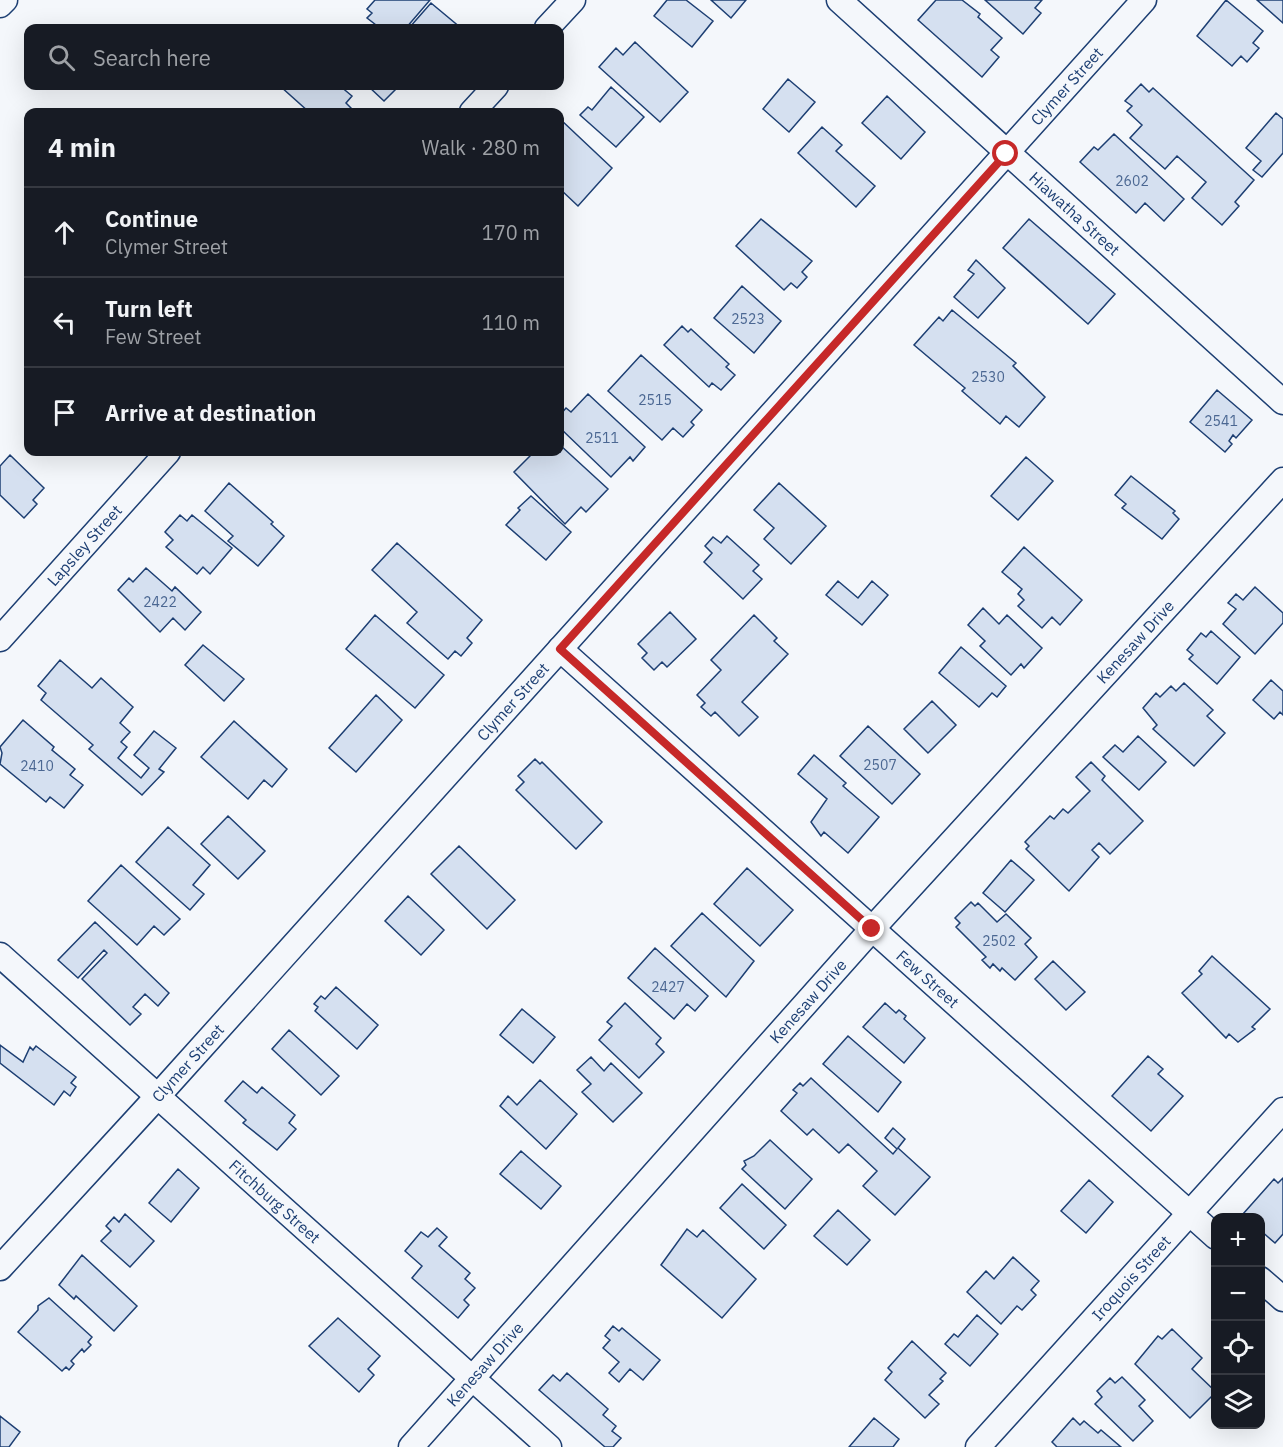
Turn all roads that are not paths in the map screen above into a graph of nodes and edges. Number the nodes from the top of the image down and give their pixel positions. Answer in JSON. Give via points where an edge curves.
{"nodes":[{"id":1,"x":5,"y":0,"type":"edge"},
{"id":2,"x":573,"y":0,"type":"edge"},
{"id":3,"x":839,"y":0,"type":"edge"},
{"id":4,"x":1144,"y":0,"type":"edge"},
{"id":5,"x":0,"y":5,"type":"edge"},
{"id":6,"x":551,"y":24,"type":"edge"},
{"id":7,"x":492,"y":90,"type":"edge"},
{"id":8,"x":476,"y":108,"type":"edge"},
{"id":9,"x":1006,"y":154,"type":"junction"},
{"id":10,"x":1283,"y":402,"type":"edge"},
{"id":11,"x":164,"y":456,"type":"edge"},
{"id":12,"x":1283,"y":480,"type":"edge"},
{"id":13,"x":0,"y":639,"type":"edge"},
{"id":14,"x":560,"y":649,"type":"junction"},
{"id":15,"x":872,"y":929,"type":"junction"},
{"id":16,"x":0,"y":955,"type":"edge"},
{"id":17,"x":158,"y":1097,"type":"junction"},
{"id":18,"x":1283,"y":1110,"type":"edge"},
{"id":19,"x":1190,"y":1213,"type":"junction"},
{"id":20,"x":1211,"y":1233,"type":"edge"},
{"id":21,"x":0,"y":1268,"type":"edge"},
{"id":22,"x":1265,"y":1283,"type":"edge"},
{"id":23,"x":1283,"y":1299,"type":"edge"},
{"id":24,"x":472,"y":1378,"type":"junction"},
{"id":25,"x":411,"y":1447,"type":"edge"},
{"id":26,"x":549,"y":1447,"type":"edge"},
{"id":27,"x":978,"y":1447,"type":"edge"}],
"edges":[{"from":1,"to":5,"type":"street"},
{"from":2,"to":6,"type":"street"},
{"from":3,"to":9,"type":"street","name":"Hiawatha Street"},
{"from":4,"to":9,"type":"street","name":"Clymer Street"},
{"from":7,"to":8,"type":"street"},
{"from":9,"to":10,"type":"street","name":"Hiawatha Street"},
{"from":9,"to":14,"type":"street","name":"Clymer Street"},
{"from":11,"to":13,"type":"street","name":"Lapsley Street"},
{"from":12,"to":15,"type":"street","name":"Kenesaw Drive"},
{"from":14,"to":15,"type":"street","name":"Few Street"},
{"from":14,"to":17,"type":"street","name":"Clymer Street"},
{"from":15,"to":19,"type":"street","name":"Few Street"},
{"from":15,"to":24,"type":"street","name":"Kenesaw Drive"},
{"from":16,"to":17,"type":"street","name":"Fitchburg Street"},
{"from":17,"to":21,"type":"street","name":"Clymer Street"},
{"from":17,"to":24,"type":"street","name":"Fitchburg Street"},
{"from":18,"to":19,"type":"street","name":"Iroquois Street"},
{"from":19,"to":20,"type":"street","name":"Few Street"},
{"from":19,"to":27,"type":"street","name":"Iroquois Street"},
{"from":22,"to":23,"type":"street"},
{"from":24,"to":25,"type":"street","name":"Kenesaw Drive"},
{"from":24,"to":26,"type":"street","name":"Fitchburg Street"}]}
